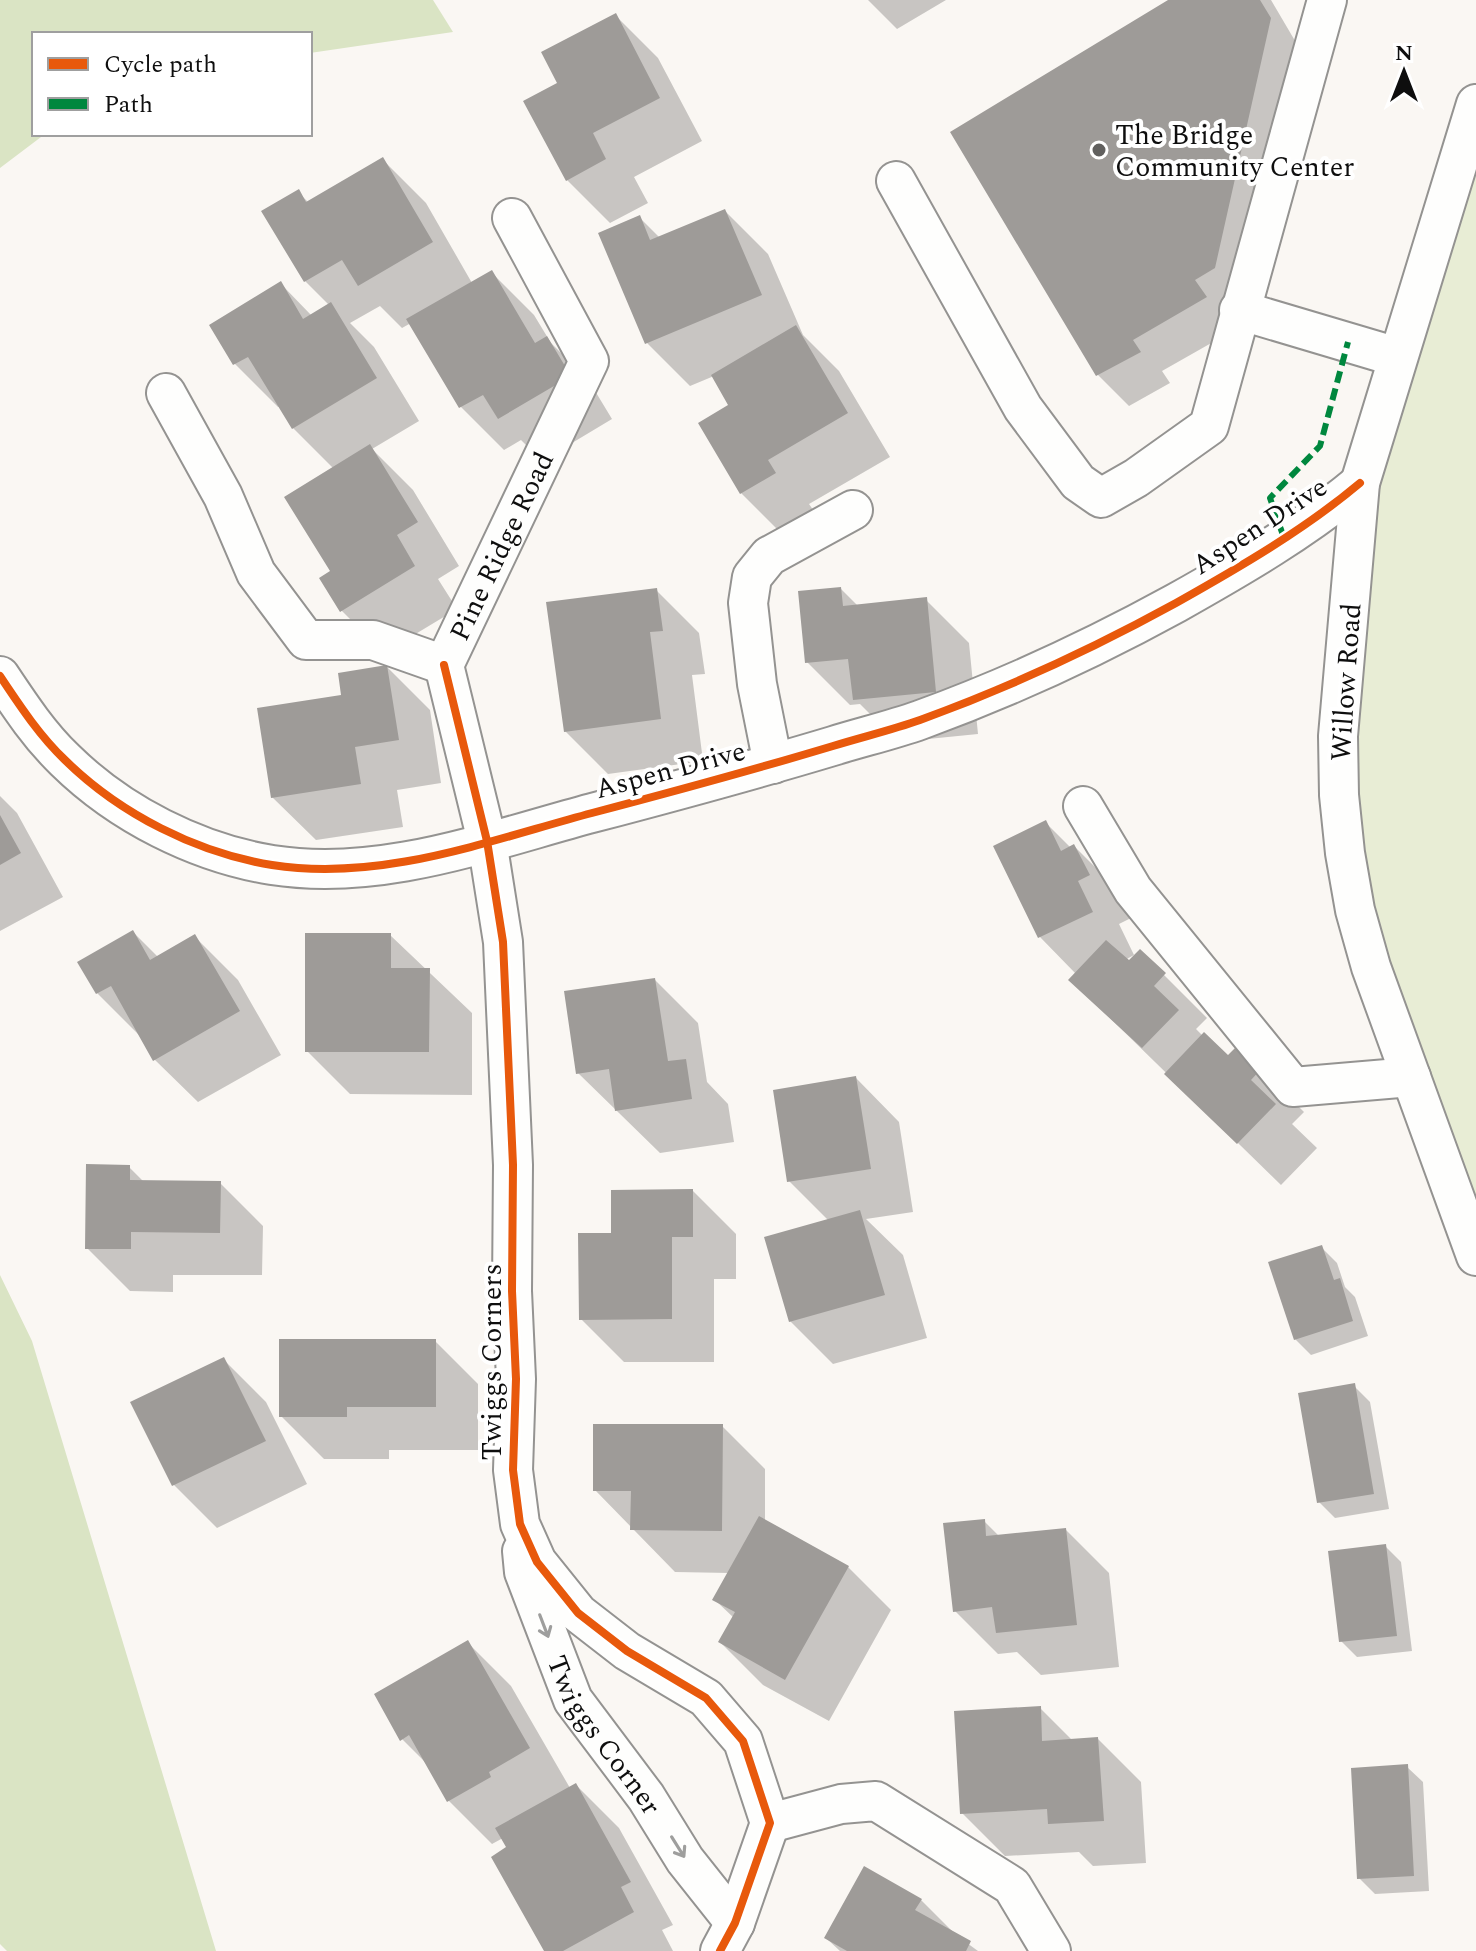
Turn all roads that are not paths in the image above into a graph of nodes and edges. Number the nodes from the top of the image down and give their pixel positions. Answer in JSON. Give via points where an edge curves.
{"nodes":[{"id":1,"x":1327,"y":0,"type":"edge"},
{"id":2,"x":1476,"y":104,"type":"edge"},
{"id":3,"x":896,"y":181,"type":"dead end"},
{"id":4,"x":512,"y":218,"type":"dead end"},
{"id":5,"x":1239,"y":310,"type":"junction"},
{"id":6,"x":1397,"y":357,"type":"junction"},
{"id":7,"x":166,"y":393,"type":"dead end"},
{"id":8,"x":1360,"y":483,"type":"junction"},
{"id":9,"x":853,"y":510,"type":"dead end"},
{"id":10,"x":444,"y":665,"type":"junction"},
{"id":11,"x":0,"y":676,"type":"edge"},
{"id":12,"x":773,"y":764,"type":"junction"},
{"id":13,"x":1083,"y":806,"type":"dead end"},
{"id":14,"x":487,"y":841,"type":"junction"},
{"id":15,"x":1411,"y":1077,"type":"junction"},
{"id":16,"x":1476,"y":1256,"type":"edge"},
{"id":17,"x":520,"y":1524,"type":"junction"},
{"id":18,"x":770,"y":1823,"type":"junction"},
{"id":19,"x":727,"y":1937,"type":"edge"},
{"id":20,"x":1051,"y":1951,"type":"edge"}],
"edges":[{"from":1,"to":5,"type":"street"},
{"from":2,"to":6,"type":"street","name":"Willow Road"},
{"from":3,"to":5,"type":"street","via":[[1023,408],[1078,482],[1101,498],[1209,426]]},
{"from":4,"to":10,"type":"street","name":"Pine Ridge Road","via":[[589,361]]},
{"from":5,"to":6,"type":"street"},
{"from":6,"to":8,"type":"street","name":"Willow Road"},
{"from":7,"to":10,"type":"street","name":"Pine Ridge Road","via":[[223,496],[256,573],[306,640],[373,640]]},
{"from":8,"to":12,"type":"street","name":"Aspen Drive","via":[[1235,570],[1028,677],[919,721]]},
{"from":8,"to":15,"type":"street","name":"Willow Road","via":[[1341,678],[1339,795],[1355,910]]},
{"from":9,"to":12,"type":"street","via":[[769,556],[752,577],[748,603],[757,684]]},
{"from":10,"to":14,"type":"street","name":"Twiggs Corners"},
{"from":11,"to":14,"type":"street","name":"Aspen Drive","via":[[26,717],[65,761],[110,798],[160,828],[214,850],[271,864],[329,870],[387,866]]},
{"from":12,"to":14,"type":"street","name":"Aspen Drive"},
{"from":13,"to":15,"type":"street","via":[[1133,890],[1293,1087]]},
{"from":14,"to":17,"type":"street","name":"Twiggs Corners","via":[[503,942],[516,1379],[513,1470]]},
{"from":15,"to":16,"type":"street","name":"Willow Road"},
{"from":17,"to":18,"type":"street","name":"Twiggs Corners","via":[[537,1562],[578,1613],[627,1651],[706,1698],[743,1741]]},
{"from":17,"to":19,"type":"street","name":"Twiggs Corner","one_way":true,"via":[[524,1572],[573,1700],[646,1797]]},
{"from":18,"to":19,"type":"street"},
{"from":18,"to":20,"type":"street","via":[[841,1804],[876,1801],[1012,1886]]}]}
